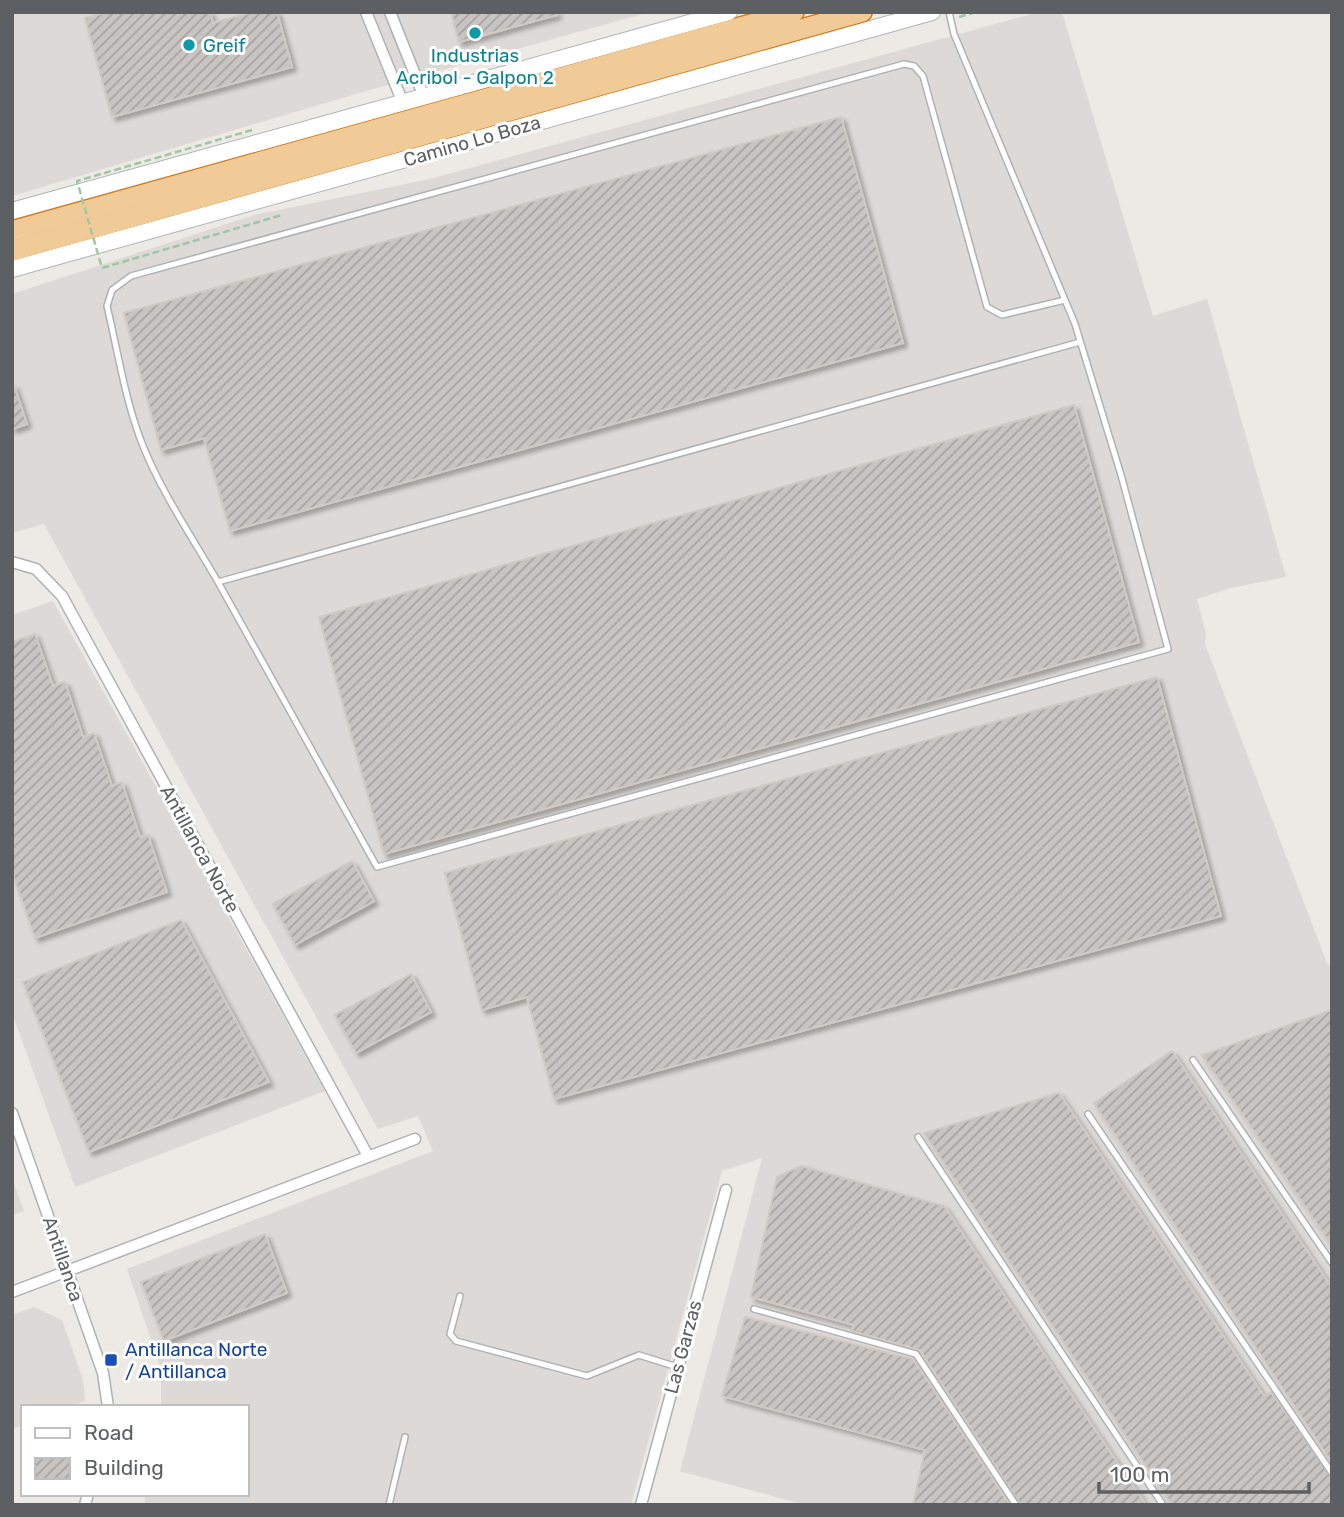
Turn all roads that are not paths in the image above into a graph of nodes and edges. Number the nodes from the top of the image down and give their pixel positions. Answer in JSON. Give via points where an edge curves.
{"nodes":[{"id":1,"x":366,"y":12,"type":"edge"},
{"id":2,"x":390,"y":12,"type":"edge"},
{"id":3,"x":729,"y":12,"type":"edge"},
{"id":4,"x":794,"y":12,"type":"edge"},
{"id":5,"x":862,"y":12,"type":"edge"},
{"id":6,"x":932,"y":12,"type":"edge"},
{"id":7,"x":949,"y":12,"type":"edge"},
{"id":8,"x":424,"y":97,"type":"junction"},
{"id":9,"x":403,"y":103,"type":"junction"},
{"id":10,"x":12,"y":212,"type":"edge"},
{"id":11,"x":12,"y":231,"type":"edge"},
{"id":12,"x":12,"y":251,"type":"edge"},
{"id":13,"x":12,"y":269,"type":"edge"},
{"id":14,"x":1065,"y":300,"type":"junction"},
{"id":15,"x":1080,"y":342,"type":"junction"},
{"id":16,"x":12,"y":562,"type":"edge"},
{"id":17,"x":218,"y":582,"type":"junction"},
{"id":18,"x":1193,"y":1060,"type":"dead end"},
{"id":19,"x":12,"y":1113,"type":"edge"},
{"id":20,"x":1088,"y":1114,"type":"dead end"},
{"id":21,"x":918,"y":1137,"type":"dead end"},
{"id":22,"x":415,"y":1139,"type":"dead end"},
{"id":23,"x":368,"y":1156,"type":"junction"},
{"id":24,"x":726,"y":1190,"type":"dead end"},
{"id":25,"x":1332,"y":1263,"type":"edge"},
{"id":26,"x":67,"y":1271,"type":"junction"},
{"id":27,"x":12,"y":1292,"type":"edge"},
{"id":28,"x":460,"y":1296,"type":"dead end"},
{"id":29,"x":754,"y":1309,"type":"dead end"},
{"id":30,"x":678,"y":1367,"type":"junction"},
{"id":31,"x":108,"y":1405,"type":"edge"},
{"id":32,"x":405,"y":1437,"type":"dead end"},
{"id":33,"x":1332,"y":1473,"type":"edge"},
{"id":34,"x":389,"y":1505,"type":"edge"},
{"id":35,"x":641,"y":1505,"type":"edge"},
{"id":36,"x":1016,"y":1505,"type":"edge"},
{"id":37,"x":1163,"y":1505,"type":"edge"}],
"edges":[{"from":1,"to":9,"type":"street"},
{"from":2,"to":8,"type":"street"},
{"from":3,"to":8,"type":"street"},
{"from":4,"to":11,"type":"highway"},
{"from":5,"to":12,"type":"highway"},
{"from":6,"to":13,"type":"street","name":"Camino Lo Boza"},
{"from":7,"to":14,"type":"lane","via":[[954,34]]},
{"from":8,"to":9,"type":"street"},
{"from":9,"to":10,"type":"street"},
{"from":14,"to":15,"type":"lane"},
{"from":14,"to":17,"type":"lane","via":[[1002,315],[986,307],[923,76],[909,64],[131,276],[113,290],[107,306],[130,407],[157,476]]},
{"from":15,"to":17,"type":"lane"},
{"from":15,"to":17,"type":"lane","via":[[1168,649],[376,867]]},
{"from":16,"to":23,"type":"street","name":"Antillanca Norte","via":[[36,569],[62,596]]},
{"from":18,"to":25,"type":"lane"},
{"from":19,"to":26,"type":"street","name":"Antillanca"},
{"from":20,"to":33,"type":"lane"},
{"from":21,"to":37,"type":"lane"},
{"from":22,"to":23,"type":"street"},
{"from":23,"to":26,"type":"street"},
{"from":24,"to":30,"type":"street","name":"Las Garzas"},
{"from":26,"to":27,"type":"street"},
{"from":26,"to":31,"type":"street","name":"Antillanca","via":[[103,1373]]},
{"from":28,"to":30,"type":"lane","via":[[450,1334],[456,1341],[587,1376],[639,1355]]},
{"from":29,"to":36,"type":"lane","via":[[916,1354]]},
{"from":30,"to":35,"type":"street","name":"Las Garzas"},
{"from":32,"to":34,"type":"lane"}]}
